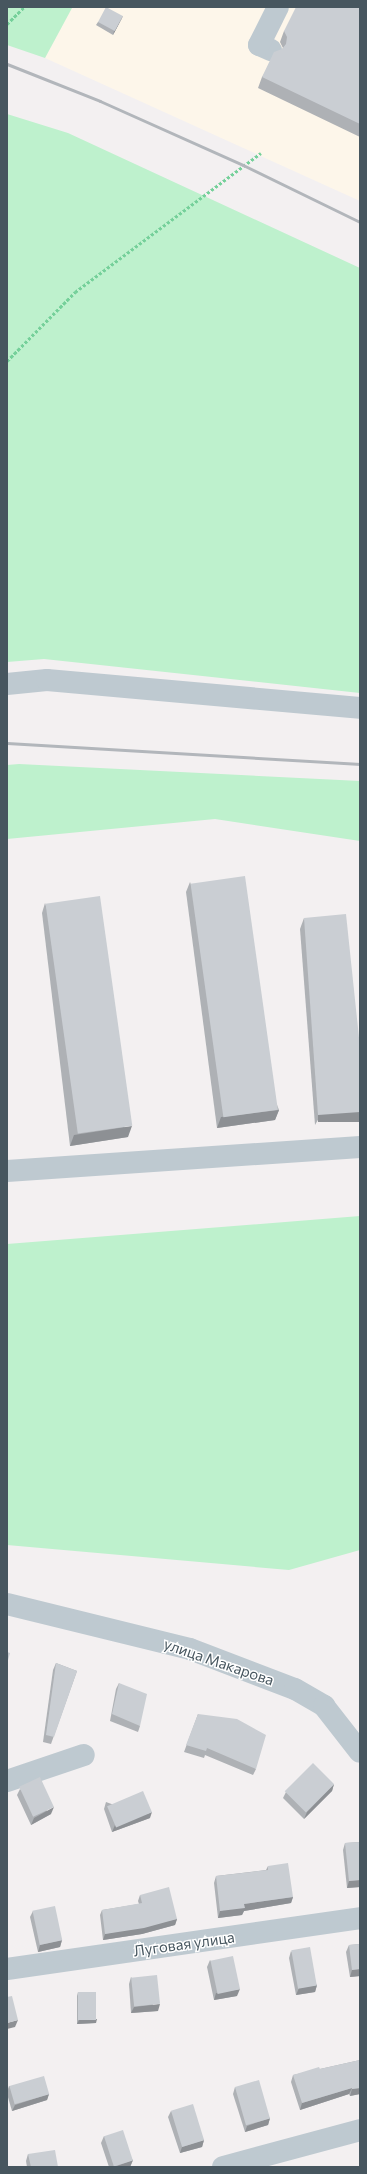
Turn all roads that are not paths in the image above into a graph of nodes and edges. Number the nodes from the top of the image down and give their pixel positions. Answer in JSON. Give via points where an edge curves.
{"nodes":[{"id":1,"x":278,"y":7,"type":"edge"},
{"id":2,"x":271,"y":50,"type":"dead end"},
{"id":3,"x":7,"y":684,"type":"edge"},
{"id":4,"x":360,"y":708,"type":"edge"},
{"id":5,"x":360,"y":1147,"type":"edge"},
{"id":6,"x":7,"y":1171,"type":"edge"},
{"id":7,"x":7,"y":1604,"type":"edge"},
{"id":8,"x":360,"y":1752,"type":"edge"},
{"id":9,"x":84,"y":1755,"type":"dead end"},
{"id":10,"x":7,"y":1781,"type":"edge"},
{"id":11,"x":360,"y":1918,"type":"edge"},
{"id":12,"x":7,"y":1969,"type":"edge"},
{"id":13,"x":360,"y":2130,"type":"edge"},
{"id":14,"x":223,"y":2167,"type":"edge"}],
"edges":[{"from":1,"to":2,"type":"street","via":[[259,45]]},
{"from":3,"to":4,"type":"street","via":[[47,680]]},
{"from":5,"to":6,"type":"street"},
{"from":7,"to":8,"type":"street","name":"улица Макарова","via":[[190,1649],[295,1689],[324,1706]]},
{"from":9,"to":10,"type":"street"},
{"from":11,"to":12,"type":"street","name":"Луговая улица"},
{"from":13,"to":14,"type":"street"}]}
